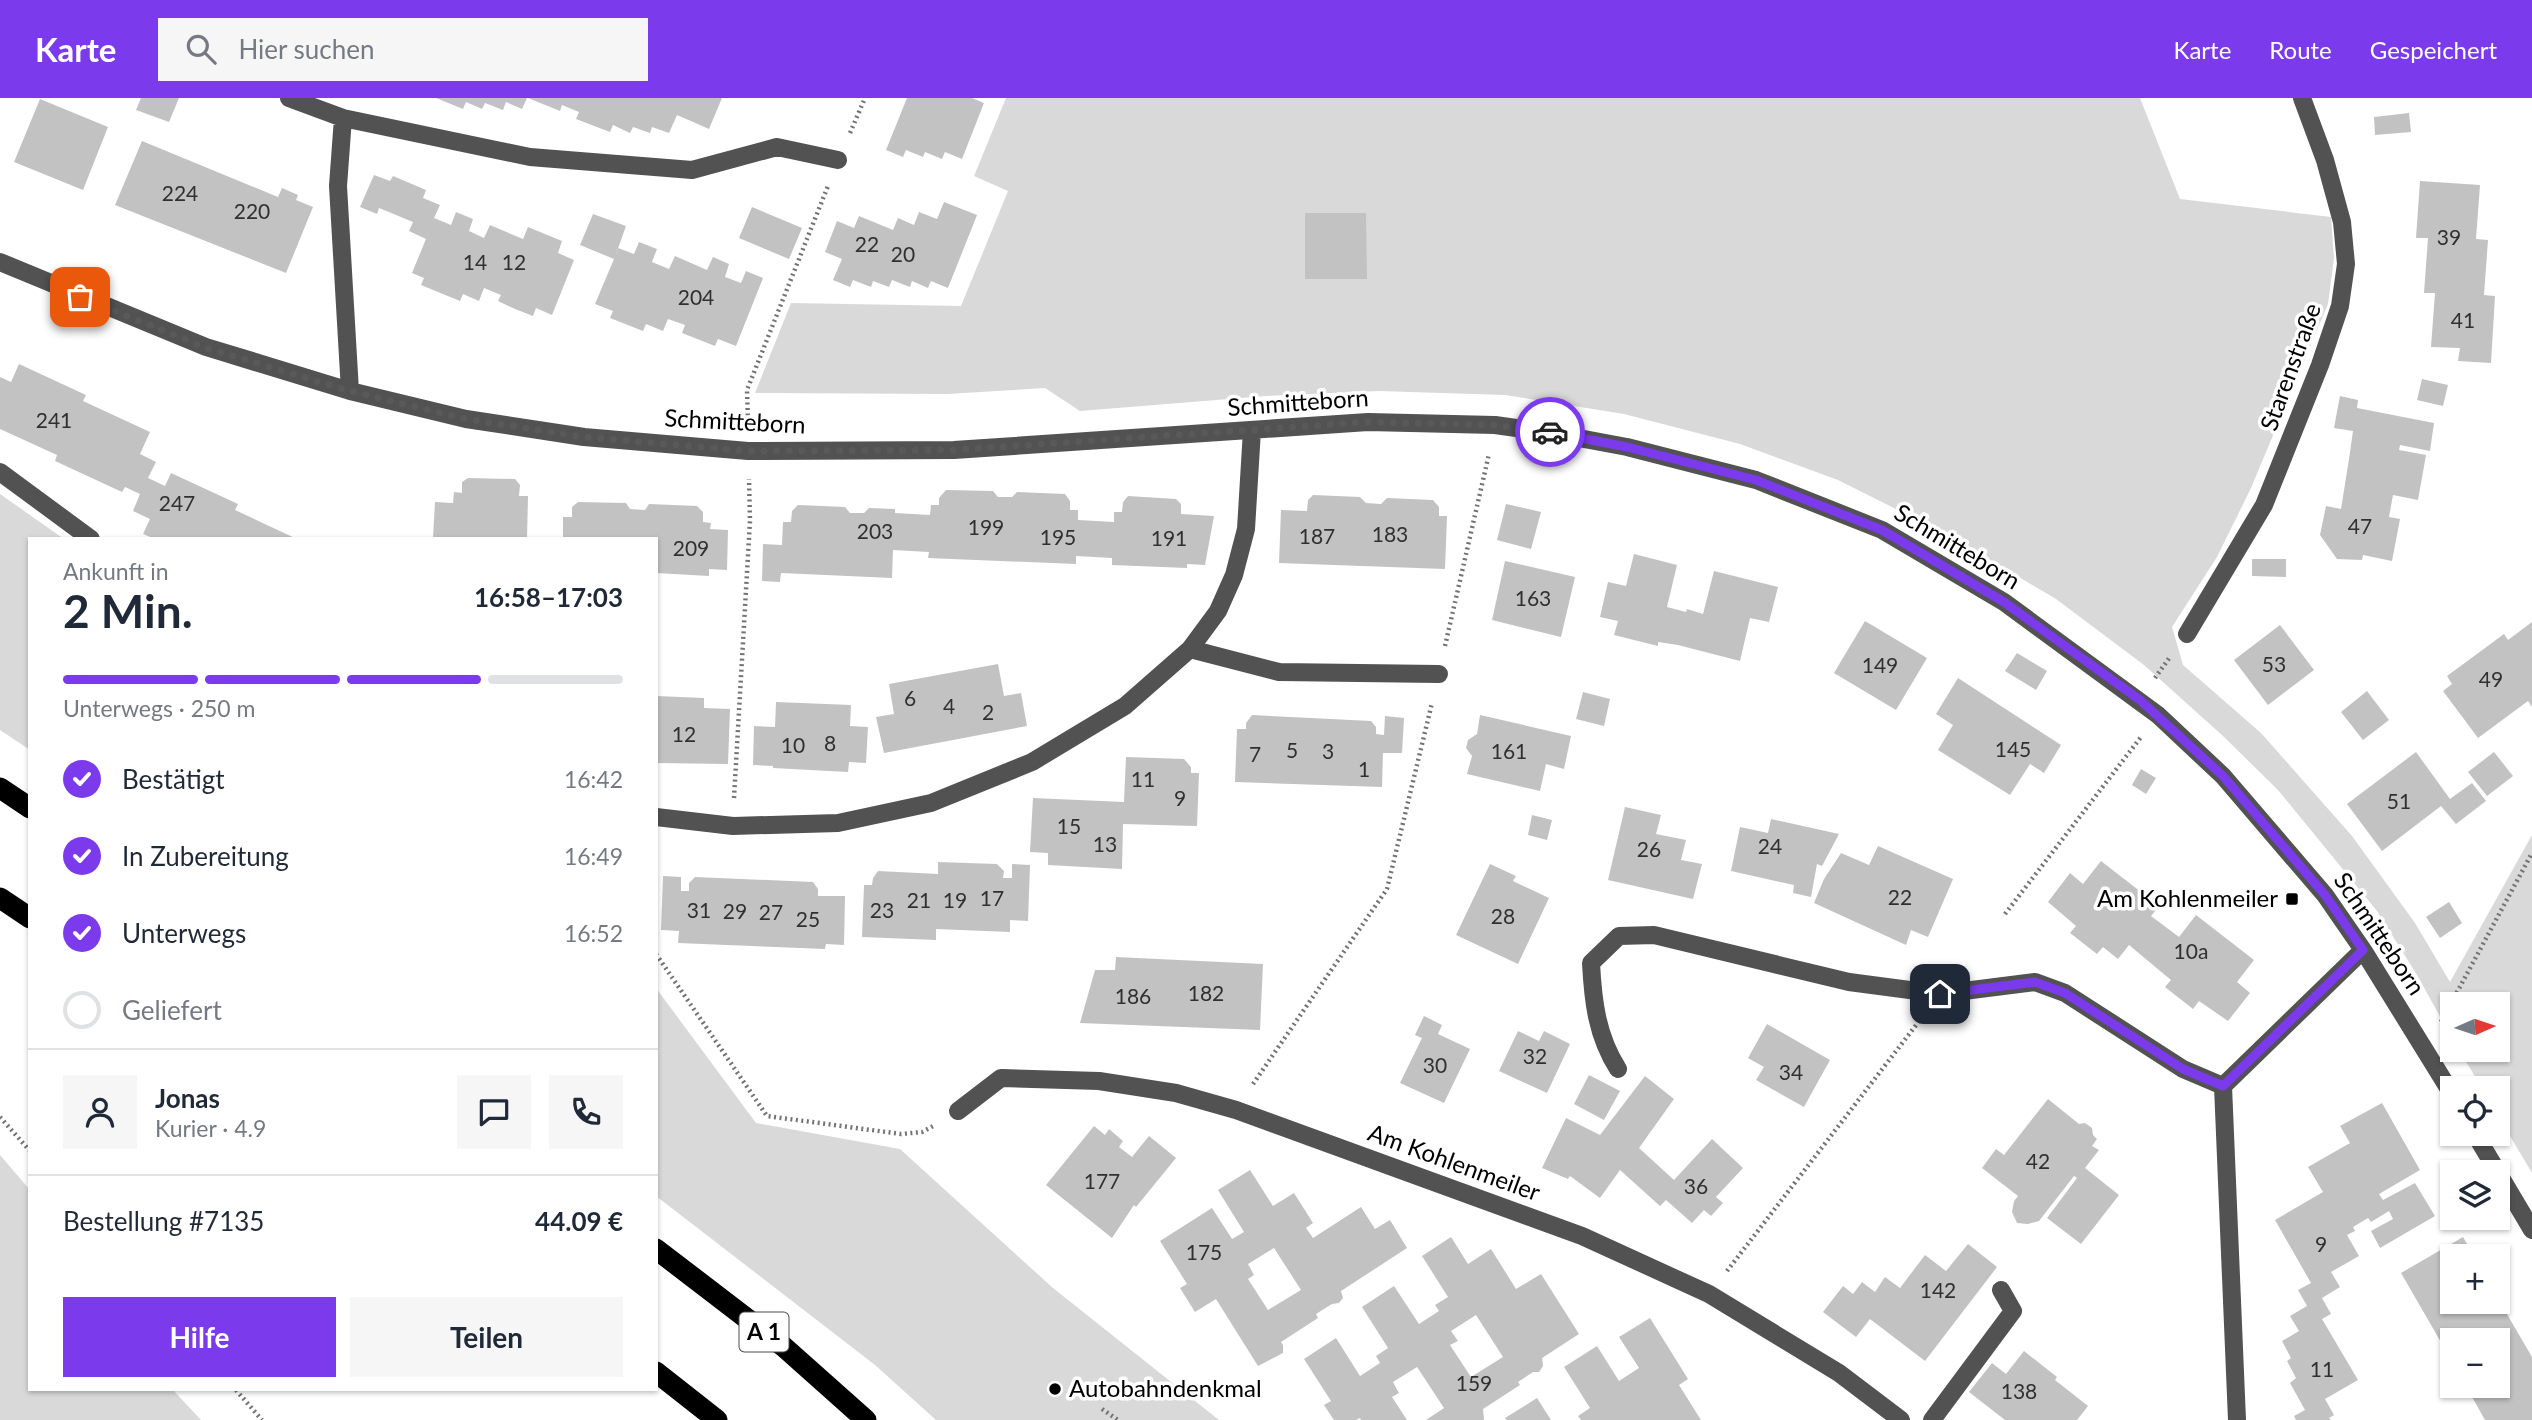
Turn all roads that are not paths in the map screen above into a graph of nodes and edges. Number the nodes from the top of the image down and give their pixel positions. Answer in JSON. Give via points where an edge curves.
{"nodes":[{"id":1,"x":289,"y":98,"type":"edge"},
{"id":2,"x":2302,"y":98,"type":"edge"},
{"id":3,"x":343,"y":118,"type":"junction"},
{"id":4,"x":838,"y":160,"type":"dead end"},
{"id":5,"x":0,"y":262,"type":"edge"},
{"id":6,"x":350,"y":391,"type":"junction"},
{"id":7,"x":1252,"y":430,"type":"junction"},
{"id":8,"x":0,"y":472,"type":"edge"},
{"id":9,"x":88,"y":537,"type":"edge"},
{"id":10,"x":2187,"y":634,"type":"dead end"},
{"id":11,"x":1190,"y":649,"type":"junction"},
{"id":12,"x":1439,"y":674,"type":"road end"},
{"id":13,"x":0,"y":788,"type":"edge"},
{"id":14,"x":28,"y":807,"type":"edge"},
{"id":15,"x":658,"y":817,"type":"edge"},
{"id":16,"x":0,"y":898,"type":"edge"},
{"id":17,"x":28,"y":917,"type":"edge"},
{"id":18,"x":2363,"y":950,"type":"junction"},
{"id":19,"x":1618,"y":1069,"type":"dead end"},
{"id":20,"x":2441,"y":1076,"type":"edge"},
{"id":21,"x":2223,"y":1086,"type":"junction"},
{"id":22,"x":958,"y":1111,"type":"road end"},
{"id":23,"x":2482,"y":1146,"type":"edge"},
{"id":24,"x":2532,"y":1230,"type":"edge"},
{"id":25,"x":658,"y":1251,"type":"edge"},
{"id":26,"x":2001,"y":1290,"type":"dead end"},
{"id":27,"x":658,"y":1374,"type":"edge"},
{"id":28,"x":716,"y":1420,"type":"edge"},
{"id":29,"x":866,"y":1420,"type":"edge"},
{"id":30,"x":1901,"y":1420,"type":"edge"},
{"id":31,"x":1932,"y":1420,"type":"edge"},
{"id":32,"x":2237,"y":1420,"type":"edge"}],
"edges":[{"from":1,"to":3,"type":"street"},
{"from":2,"to":10,"type":"street","name":"Starenstraße","via":[[2342,222],[2346,264],[2340,306],[2264,505]]},
{"from":3,"to":4,"type":"street","via":[[530,157],[692,170],[777,147]]},
{"from":3,"to":6,"type":"street","via":[[338,186]]},
{"from":5,"to":6,"type":"street","name":"Schmitteborn","via":[[206,348]]},
{"from":6,"to":7,"type":"street","name":"Schmitteborn","via":[[466,419],[571,435],[748,451],[954,450]]},
{"from":7,"to":11,"type":"street","via":[[1246,529],[1234,575],[1217,611]]},
{"from":7,"to":18,"type":"street","name":"Schmitteborn","via":[[1368,422],[1495,425],[1552,433],[1756,480],[1882,530],[2004,602],[2158,715],[2231,786],[2325,895]]},
{"from":8,"to":9,"type":"street"},
{"from":11,"to":12,"type":"street","via":[[1279,671]]},
{"from":11,"to":15,"type":"street","via":[[1125,706],[1032,762],[931,803],[838,822],[733,826]]},
{"from":13,"to":14,"type":"highway"},
{"from":16,"to":17,"type":"highway"},
{"from":18,"to":20,"type":"street","name":"Schmitteborn"},
{"from":18,"to":21,"type":"street"},
{"from":19,"to":21,"type":"street","via":[[1605,1049],[1591,963],[1619,936],[1654,935],[1849,982],[1940,994],[2035,982],[2065,993],[2183,1069]]},
{"from":21,"to":32,"type":"street"},
{"from":22,"to":30,"type":"street","name":"Am Kohlenmeiler","via":[[1000,1078],[1099,1081],[1176,1093],[1236,1110],[1582,1236],[1709,1294],[1839,1373]]},
{"from":23,"to":24,"type":"street"},
{"from":25,"to":29,"type":"highway","number":"A 1","via":[[784,1347]]},
{"from":26,"to":31,"type":"street","via":[[2013,1311]]},
{"from":27,"to":28,"type":"highway"}]}
